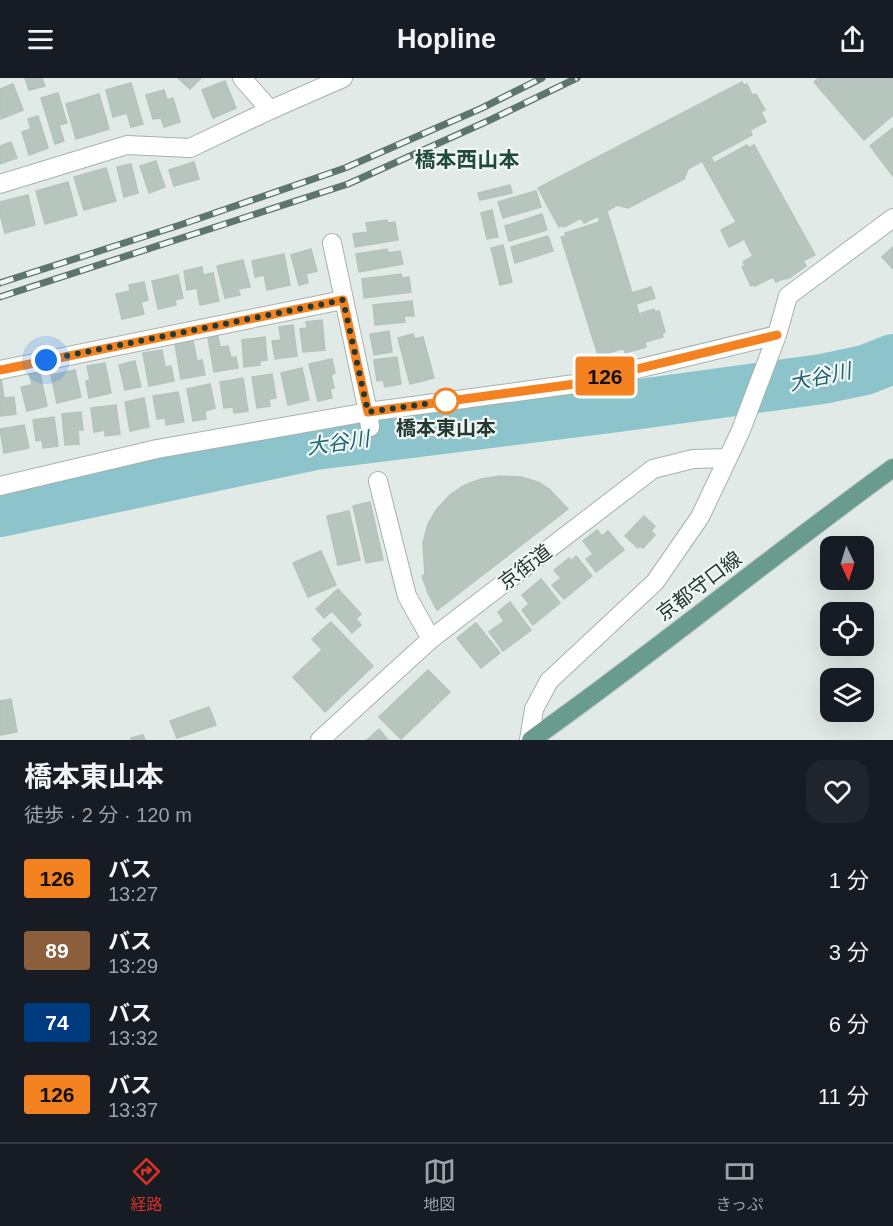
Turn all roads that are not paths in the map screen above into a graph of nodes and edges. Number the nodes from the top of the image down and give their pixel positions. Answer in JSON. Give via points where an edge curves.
{"nodes":[{"id":1,"x":242,"y":78,"type":"edge"},
{"id":2,"x":343,"y":78,"type":"edge"},
{"id":3,"x":270,"y":110,"type":"junction"},
{"id":4,"x":0,"y":184,"type":"edge"},
{"id":5,"x":893,"y":218,"type":"edge"},
{"id":6,"x":332,"y":243,"type":"dead end"},
{"id":7,"x":343,"y":300,"type":"junction"},
{"id":8,"x":777,"y":335,"type":"junction"},
{"id":9,"x":0,"y":370,"type":"edge"},
{"id":10,"x":369,"y":420,"type":"junction"},
{"id":11,"x":728,"y":458,"type":"junction"},
{"id":12,"x":893,"y":468,"type":"edge"},
{"id":13,"x":378,"y":481,"type":"dead end"},
{"id":14,"x":0,"y":486,"type":"edge"},
{"id":15,"x":431,"y":639,"type":"junction"},
{"id":16,"x":320,"y":740,"type":"edge"},
{"id":17,"x":530,"y":740,"type":"edge"}],
"edges":[{"from":1,"to":3,"type":"street"},
{"from":2,"to":3,"type":"street"},
{"from":3,"to":4,"type":"street","via":[[190,148],[128,145]]},
{"from":5,"to":8,"type":"street","via":[[788,296]]},
{"from":6,"to":7,"type":"street"},
{"from":7,"to":9,"type":"street"},
{"from":7,"to":10,"type":"street"},
{"from":8,"to":10,"type":"street","via":[[575,384]]},
{"from":8,"to":11,"type":"street"},
{"from":10,"to":14,"type":"street","via":[[157,449]]},
{"from":11,"to":15,"type":"street","name":"京街道","via":[[693,459],[653,469]]},
{"from":11,"to":17,"type":"street","via":[[700,517],[655,582],[549,681],[534,709]]},
{"from":12,"to":17,"type":"main road","name":"京都守口線"},
{"from":13,"to":15,"type":"street","via":[[407,596]]},
{"from":15,"to":16,"type":"street","name":"京街道"}]}
